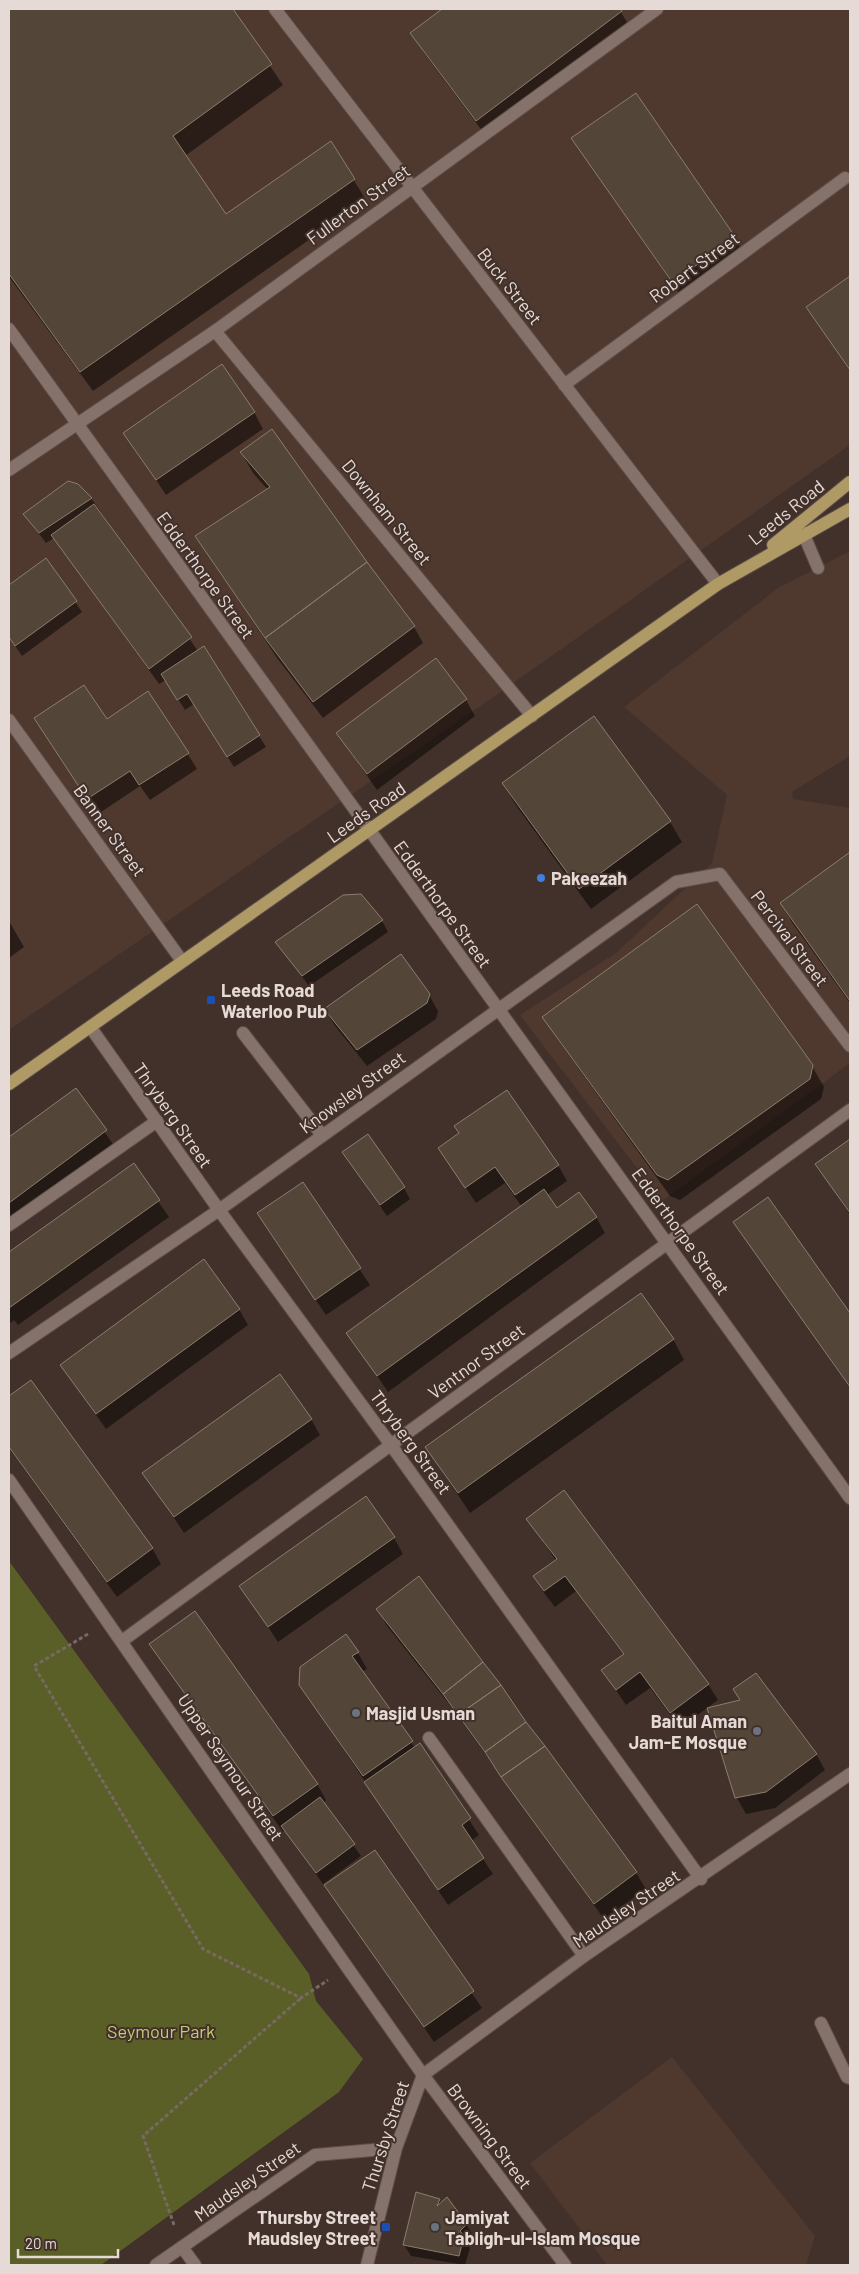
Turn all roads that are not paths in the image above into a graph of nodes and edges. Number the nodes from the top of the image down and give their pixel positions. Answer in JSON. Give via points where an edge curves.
{"nodes":[{"id":1,"x":275,"y":9,"type":"edge"},
{"id":2,"x":657,"y":9,"type":"edge"},
{"id":3,"x":845,"y":178,"type":"dead end"},
{"id":4,"x":410,"y":187,"type":"junction"},
{"id":5,"x":9,"y":330,"type":"edge"},
{"id":6,"x":215,"y":331,"type":"junction"},
{"id":7,"x":564,"y":385,"type":"junction"},
{"id":8,"x":77,"y":425,"type":"junction"},
{"id":9,"x":9,"y":470,"type":"edge"},
{"id":10,"x":850,"y":482,"type":"edge"},
{"id":11,"x":850,"y":509,"type":"edge"},
{"id":12,"x":801,"y":530,"type":"junction"},
{"id":13,"x":818,"y":568,"type":"dead end"},
{"id":14,"x":718,"y":584,"type":"junction"},
{"id":15,"x":532,"y":716,"type":"junction"},
{"id":16,"x":9,"y":720,"type":"edge"},
{"id":17,"x":369,"y":832,"type":"junction"},
{"id":18,"x":720,"y":874,"type":"joint"},
{"id":19,"x":182,"y":961,"type":"junction"},
{"id":20,"x":498,"y":1009,"type":"junction"},
{"id":21,"x":91,"y":1028,"type":"junction"},
{"id":22,"x":244,"y":1033,"type":"dead end"},
{"id":23,"x":850,"y":1046,"type":"edge"},
{"id":24,"x":9,"y":1084,"type":"edge"},
{"id":25,"x":850,"y":1110,"type":"edge"},
{"id":26,"x":157,"y":1121,"type":"junction"},
{"id":27,"x":322,"y":1135,"type":"junction"},
{"id":28,"x":219,"y":1210,"type":"junction"},
{"id":29,"x":9,"y":1225,"type":"edge"},
{"id":30,"x":668,"y":1242,"type":"junction"},
{"id":31,"x":9,"y":1353,"type":"edge"},
{"id":32,"x":391,"y":1445,"type":"junction"},
{"id":33,"x":9,"y":1480,"type":"edge"},
{"id":34,"x":850,"y":1498,"type":"edge"},
{"id":35,"x":122,"y":1641,"type":"junction"},
{"id":36,"x":428,"y":1738,"type":"dead end"},
{"id":37,"x":850,"y":1774,"type":"edge"},
{"id":38,"x":700,"y":1879,"type":"junction"},
{"id":39,"x":584,"y":1956,"type":"junction"},
{"id":40,"x":821,"y":2023,"type":"dead end"},
{"id":41,"x":423,"y":2075,"type":"junction"},
{"id":42,"x":850,"y":2078,"type":"edge"},
{"id":43,"x":396,"y":2148,"type":"junction"},
{"id":44,"x":182,"y":2247,"type":"junction"},
{"id":45,"x":156,"y":2265,"type":"edge"},
{"id":46,"x":195,"y":2265,"type":"edge"},
{"id":47,"x":367,"y":2265,"type":"edge"},
{"id":48,"x":565,"y":2265,"type":"edge"}],
"edges":[{"from":1,"to":4,"type":"street","name":"Buck Street"},
{"from":2,"to":4,"type":"street","name":"Fullerton Street"},
{"from":3,"to":7,"type":"street","name":"Robert Street"},
{"from":4,"to":6,"type":"street","name":"Fullerton Street"},
{"from":4,"to":7,"type":"street","name":"Buck Street"},
{"from":5,"to":8,"type":"street","name":"Edderthorpe Street"},
{"from":6,"to":8,"type":"street","name":"Fullerton Street"},
{"from":6,"to":15,"type":"street","name":"Downham Street"},
{"from":7,"to":14,"type":"street","name":"Buck Street"},
{"from":8,"to":9,"type":"street","name":"Fullerton Street"},
{"from":8,"to":17,"type":"street","name":"Edderthorpe Street"},
{"from":10,"to":12,"type":"main road","name":"Leeds Road"},
{"from":11,"to":12,"type":"main road","name":"Leeds Road"},
{"from":12,"to":13,"type":"street"},
{"from":12,"to":14,"type":"main road","name":"Leeds Road"},
{"from":14,"to":15,"type":"main road","name":"Leeds Road"},
{"from":15,"to":17,"type":"main road","name":"Leeds Road"},
{"from":16,"to":19,"type":"street","name":"Banner Street"},
{"from":17,"to":19,"type":"main road","name":"Leeds Road"},
{"from":17,"to":20,"type":"street","name":"Edderthorpe Street"},
{"from":18,"to":20,"type":"street","name":"Knowsley Street","via":[[676,882]]},
{"from":18,"to":23,"type":"street","name":"Percival Street"},
{"from":19,"to":21,"type":"main road","name":"Leeds Road"},
{"from":20,"to":27,"type":"street","name":"Knowsley Street"},
{"from":20,"to":30,"type":"street","name":"Edderthorpe Street"},
{"from":21,"to":24,"type":"main road","name":"Leeds Road"},
{"from":21,"to":26,"type":"street","name":"Thryberg Street"},
{"from":22,"to":27,"type":"street"},
{"from":25,"to":30,"type":"street","name":"Ventnor Street"},
{"from":26,"to":28,"type":"street","name":"Thryberg Street"},
{"from":26,"to":29,"type":"street"},
{"from":27,"to":28,"type":"street","name":"Knowsley Street"},
{"from":28,"to":31,"type":"street","name":"Knowsley Street"},
{"from":28,"to":32,"type":"street","name":"Thryberg Street"},
{"from":30,"to":32,"type":"street","name":"Ventnor Street"},
{"from":30,"to":34,"type":"street","name":"Edderthorpe Street"},
{"from":32,"to":35,"type":"street","name":"Ventnor Street"},
{"from":32,"to":38,"type":"street","name":"Thryberg Street"},
{"from":33,"to":35,"type":"street","name":"Upper Seymour Street"},
{"from":35,"to":41,"type":"street","name":"Upper Seymour Street"},
{"from":36,"to":39,"type":"street"},
{"from":37,"to":38,"type":"street","name":"Maudsley Street"},
{"from":38,"to":39,"type":"street","name":"Maudsley Street"},
{"from":39,"to":41,"type":"street","name":"Maudsley Street"},
{"from":40,"to":42,"type":"street"},
{"from":41,"to":43,"type":"street","name":"Thursby Street"},
{"from":41,"to":48,"type":"street","name":"Browning Street"},
{"from":43,"to":44,"type":"street","name":"Maudsley Street","via":[[315,2155]]},
{"from":43,"to":47,"type":"street","name":"Thursby Street"},
{"from":44,"to":45,"type":"street","name":"Maudsley Street"},
{"from":44,"to":46,"type":"street"}]}
